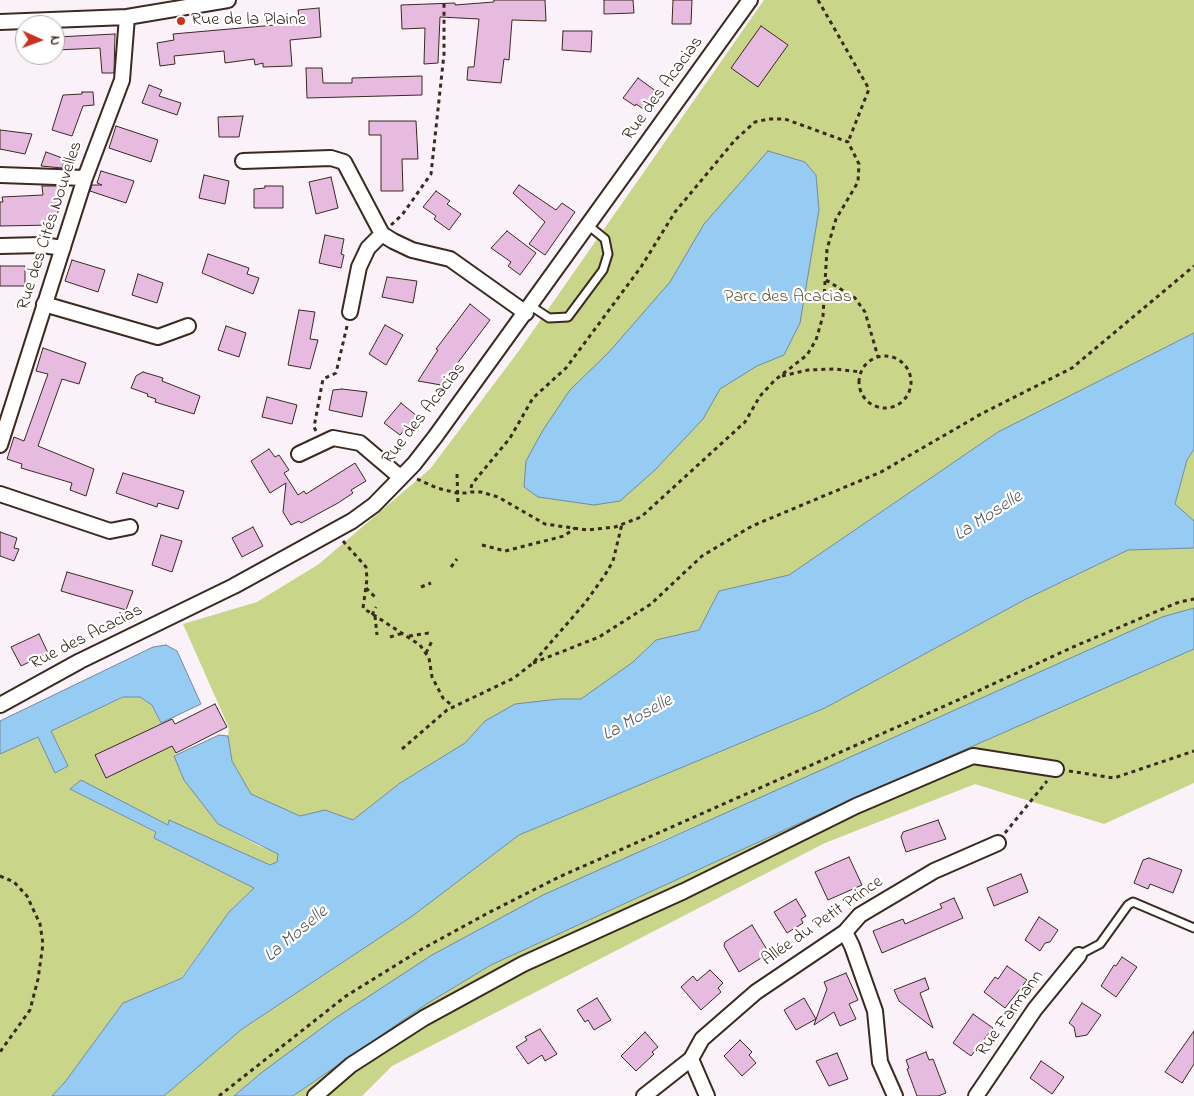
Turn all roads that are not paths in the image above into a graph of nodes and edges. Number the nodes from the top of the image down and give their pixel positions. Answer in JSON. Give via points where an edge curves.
{"nodes":[{"id":1,"x":228,"y":0,"type":"edge"},
{"id":2,"x":750,"y":0,"type":"edge"},
{"id":3,"x":127,"y":17,"type":"junction"},
{"id":4,"x":0,"y":22,"type":"edge"},
{"id":5,"x":243,"y":160,"type":"dead end"},
{"id":6,"x":0,"y":175,"type":"edge"},
{"id":7,"x":85,"y":178,"type":"junction"},
{"id":8,"x":589,"y":226,"type":"junction"},
{"id":9,"x":382,"y":234,"type":"junction"},
{"id":10,"x":0,"y":246,"type":"edge"},
{"id":11,"x":63,"y":248,"type":"junction"},
{"id":12,"x":44,"y":304,"type":"junction"},
{"id":13,"x":529,"y":309,"type":"junction"},
{"id":14,"x":350,"y":312,"type":"road end"},
{"id":15,"x":188,"y":326,"type":"dead end"},
{"id":16,"x":0,"y":445,"type":"edge"},
{"id":17,"x":299,"y":454,"type":"dead end"},
{"id":18,"x":403,"y":474,"type":"junction"},
{"id":19,"x":0,"y":494,"type":"edge"},
{"id":20,"x":130,"y":527,"type":"dead end"},
{"id":21,"x":0,"y":705,"type":"edge"},
{"id":22,"x":1056,"y":769,"type":"road end"},
{"id":23,"x":998,"y":843,"type":"road end"},
{"id":24,"x":1194,"y":928,"type":"edge"},
{"id":25,"x":845,"y":932,"type":"junction"},
{"id":26,"x":1079,"y":955,"type":"joint"},
{"id":27,"x":691,"y":1059,"type":"junction"},
{"id":28,"x":315,"y":1096,"type":"edge"},
{"id":29,"x":644,"y":1096,"type":"edge"},
{"id":30,"x":707,"y":1096,"type":"edge"},
{"id":31,"x":895,"y":1096,"type":"edge"},
{"id":32,"x":976,"y":1096,"type":"edge"}],
"edges":[{"from":1,"to":3,"type":"street"},
{"from":2,"to":8,"type":"street","name":"Rue des Acacias"},
{"from":3,"to":4,"type":"street"},
{"from":3,"to":7,"type":"street","name":"Rue des Cités Nouvelles","via":[[122,80]]},
{"from":5,"to":9,"type":"street","via":[[331,158],[344,162]]},
{"from":6,"to":7,"type":"street"},
{"from":7,"to":11,"type":"street","name":"Rue des Cités Nouvelles"},
{"from":8,"to":13,"type":"street","name":"Rue des Acacias"},
{"from":8,"to":13,"type":"lane","via":[[605,239],[608,254],[603,270],[568,317],[549,318]]},
{"from":9,"to":13,"type":"street","via":[[412,250],[450,259]]},
{"from":9,"to":14,"type":"street","via":[[368,248],[359,267]]},
{"from":10,"to":11,"type":"street"},
{"from":11,"to":12,"type":"street","name":"Rue des Cités Nouvelles"},
{"from":12,"to":15,"type":"street","via":[[158,337]]},
{"from":12,"to":16,"type":"street","name":"Rue des Cités Nouvelles"},
{"from":13,"to":18,"type":"street","name":"Rue des Acacias","via":[[435,437]]},
{"from":17,"to":18,"type":"street","via":[[333,438],[360,443]]},
{"from":18,"to":21,"type":"street","name":"Rue des Acacias","via":[[374,505],[334,531],[234,586],[80,661]]},
{"from":19,"to":20,"type":"street","via":[[110,531]]},
{"from":22,"to":28,"type":"street","via":[[972,756],[856,806],[684,891],[522,964],[424,1018],[351,1065]]},
{"from":23,"to":25,"type":"street","name":"Allée du Petit Prince","via":[[934,871],[860,915]]},
{"from":24,"to":26,"type":"lane","via":[[1133,902],[1100,944]]},
{"from":25,"to":27,"type":"street","name":"Allée du Petit Prince","via":[[756,992],[702,1039]]},
{"from":25,"to":31,"type":"street","via":[[875,1011],[880,1062]]},
{"from":26,"to":32,"type":"street","name":"Rue Farmann","via":[[1035,1009]]},
{"from":27,"to":29,"type":"street"},
{"from":27,"to":30,"type":"street"}]}
